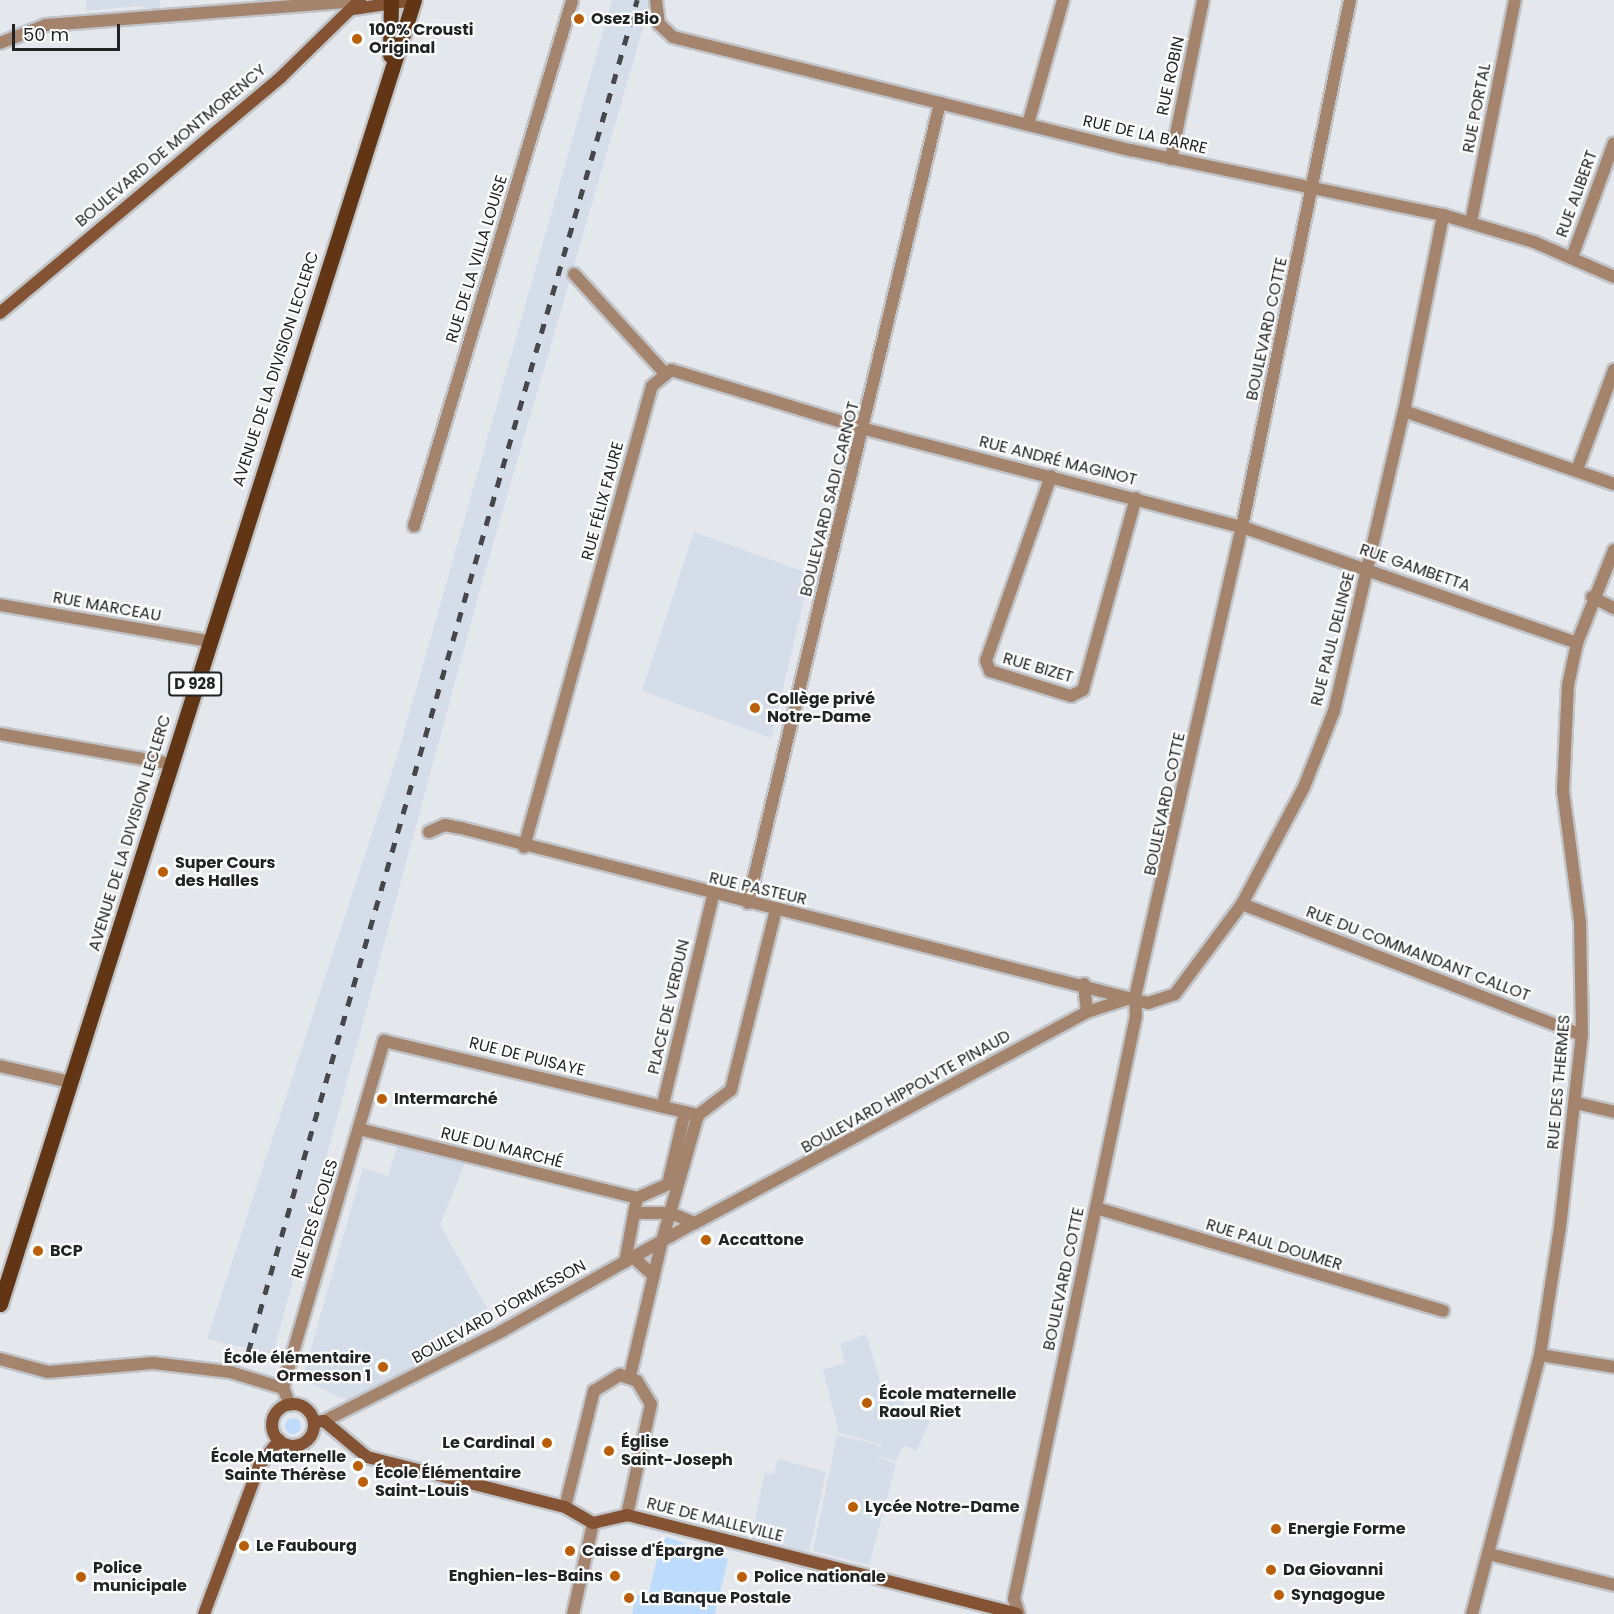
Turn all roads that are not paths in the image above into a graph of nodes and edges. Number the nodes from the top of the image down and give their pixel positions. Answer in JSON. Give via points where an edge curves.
{"nodes":[{"id":1,"x":414,"y":0,"type":"edge"},
{"id":2,"x":572,"y":0,"type":"edge"},
{"id":3,"x":656,"y":0,"type":"edge"},
{"id":4,"x":1064,"y":0,"type":"edge"},
{"id":5,"x":1203,"y":0,"type":"edge"},
{"id":6,"x":1350,"y":0,"type":"edge"},
{"id":7,"x":1515,"y":0,"type":"edge"},
{"id":8,"x":357,"y":3,"type":"edge"},
{"id":9,"x":388,"y":6,"type":"edge"},
{"id":10,"x":0,"y":43,"type":"edge"},
{"id":11,"x":390,"y":64,"type":"junction"},
{"id":12,"x":940,"y":103,"type":"junction"},
{"id":13,"x":1029,"y":124,"type":"junction"},
{"id":14,"x":1614,"y":143,"type":"edge"},
{"id":15,"x":1171,"y":159,"type":"junction"},
{"id":16,"x":1311,"y":189,"type":"junction"},
{"id":17,"x":1443,"y":215,"type":"junction"},
{"id":18,"x":1471,"y":222,"type":"junction"},
{"id":19,"x":1572,"y":257,"type":"junction"},
{"id":20,"x":574,"y":274,"type":"dead end"},
{"id":21,"x":1614,"y":278,"type":"edge"},
{"id":22,"x":0,"y":313,"type":"edge"},
{"id":23,"x":1614,"y":370,"type":"edge"},
{"id":24,"x":663,"y":371,"type":"junction"},
{"id":25,"x":1404,"y":411,"type":"junction"},
{"id":26,"x":866,"y":429,"type":"junction"},
{"id":27,"x":1577,"y":470,"type":"junction"},
{"id":28,"x":1052,"y":476,"type":"junction"},
{"id":29,"x":1614,"y":484,"type":"edge"},
{"id":30,"x":1136,"y":498,"type":"junction"},
{"id":31,"x":414,"y":526,"type":"dead end"},
{"id":32,"x":1242,"y":527,"type":"junction"},
{"id":33,"x":1614,"y":550,"type":"edge"},
{"id":34,"x":1367,"y":568,"type":"junction"},
{"id":35,"x":1592,"y":597,"type":"junction"},
{"id":36,"x":0,"y":605,"type":"edge"},
{"id":37,"x":1614,"y":608,"type":"edge"},
{"id":38,"x":209,"y":640,"type":"junction"},
{"id":39,"x":1576,"y":643,"type":"junction"},
{"id":40,"x":0,"y":734,"type":"edge"},
{"id":41,"x":172,"y":764,"type":"junction"},
{"id":42,"x":429,"y":832,"type":"dead end"},
{"id":43,"x":524,"y":847,"type":"junction"},
{"id":44,"x":712,"y":895,"type":"junction"},
{"id":45,"x":748,"y":903,"type":"junction"},
{"id":46,"x":1242,"y":904,"type":"junction"},
{"id":47,"x":776,"y":909,"type":"junction"},
{"id":48,"x":1084,"y":984,"type":"junction"},
{"id":49,"x":1136,"y":997,"type":"junction"},
{"id":50,"x":1087,"y":1012,"type":"junction"},
{"id":51,"x":1582,"y":1035,"type":"junction"},
{"id":52,"x":384,"y":1041,"type":"joint"},
{"id":53,"x":0,"y":1066,"type":"edge"},
{"id":54,"x":70,"y":1082,"type":"junction"},
{"id":55,"x":1576,"y":1102,"type":"junction"},
{"id":56,"x":663,"y":1104,"type":"junction"},
{"id":57,"x":1614,"y":1112,"type":"edge"},
{"id":58,"x":691,"y":1113,"type":"junction"},
{"id":59,"x":359,"y":1129,"type":"junction"},
{"id":60,"x":673,"y":1185,"type":"junction"},
{"id":61,"x":637,"y":1198,"type":"junction"},
{"id":62,"x":1096,"y":1208,"type":"junction"},
{"id":63,"x":670,"y":1213,"type":"junction"},
{"id":64,"x":634,"y":1214,"type":"junction"},
{"id":65,"x":694,"y":1223,"type":"junction"},
{"id":66,"x":662,"y":1241,"type":"junction"},
{"id":67,"x":629,"y":1259,"type":"junction"},
{"id":68,"x":654,"y":1276,"type":"junction"},
{"id":69,"x":0,"y":1304,"type":"edge"},
{"id":70,"x":1443,"y":1311,"type":"dead end"},
{"id":71,"x":1540,"y":1355,"type":"junction"},
{"id":72,"x":0,"y":1359,"type":"edge"},
{"id":73,"x":1614,"y":1367,"type":"edge"},
{"id":74,"x":630,"y":1376,"type":"junction"},
{"id":75,"x":284,"y":1388,"type":"junction"},
{"id":76,"x":290,"y":1405,"type":"junction"},
{"id":77,"x":319,"y":1421,"type":"junction"},
{"id":78,"x":279,"y":1440,"type":"junction"},
{"id":79,"x":565,"y":1507,"type":"junction"},
{"id":80,"x":627,"y":1515,"type":"junction"},
{"id":81,"x":592,"y":1523,"type":"junction"},
{"id":82,"x":1489,"y":1554,"type":"junction"},
{"id":83,"x":1614,"y":1585,"type":"edge"},
{"id":84,"x":204,"y":1614,"type":"edge"},
{"id":85,"x":573,"y":1614,"type":"edge"},
{"id":86,"x":1018,"y":1614,"type":"edge"},
{"id":87,"x":1472,"y":1614,"type":"edge"}],
"edges":[{"from":1,"to":9,"type":"main road"},
{"from":1,"to":11,"type":"main road","name":"AVENUE DE LA DIVISION LECLERC","number":"D 928"},
{"from":2,"to":31,"type":"street","name":"RUE DE LA VILLA LOUISE"},
{"from":3,"to":12,"type":"street","name":"RUE DE LA BARRE","via":[[656,16],[666,32]]},
{"from":4,"to":13,"type":"street"},
{"from":5,"to":15,"type":"street","name":"RUE ROBIN"},
{"from":6,"to":16,"type":"street","name":"BOULEVARD COTTE"},
{"from":7,"to":18,"type":"street","name":"RUE PORTAL"},
{"from":8,"to":9,"type":"main road"},
{"from":8,"to":10,"type":"street","via":[[46,25]]},
{"from":8,"to":22,"type":"main road","name":"BOULEVARD DE MONTMORENCY"},
{"from":9,"to":11,"type":"main road","name":"AVENUE DE LA DIVISION LECLERC","number":"D 928"},
{"from":11,"to":38,"type":"main road","name":"AVENUE DE LA DIVISION LECLERC","number":"D 928"},
{"from":12,"to":13,"type":"street","name":"RUE DE LA BARRE"},
{"from":12,"to":26,"type":"street","name":"BOULEVARD SADI CARNOT"},
{"from":13,"to":15,"type":"street","name":"RUE DE LA BARRE"},
{"from":14,"to":19,"type":"street","name":"RUE ALIBERT"},
{"from":15,"to":16,"type":"street","name":"RUE DE LA BARRE"},
{"from":16,"to":17,"type":"street","name":"RUE DE LA BARRE"},
{"from":16,"to":32,"type":"street","name":"BOULEVARD COTTE"},
{"from":17,"to":18,"type":"street","name":"RUE DE LA BARRE"},
{"from":17,"to":25,"type":"street","name":"RUE PAUL DELINGE"},
{"from":18,"to":19,"type":"street","name":"RUE DE LA BARRE"},
{"from":19,"to":21,"type":"street","name":"RUE DE LA BARRE"},
{"from":20,"to":24,"type":"street"},
{"from":23,"to":27,"type":"street"},
{"from":24,"to":26,"type":"street","via":[[691,374]]},
{"from":24,"to":43,"type":"street","name":"RUE FÉLIX FAURE","via":[[652,386]]},
{"from":25,"to":27,"type":"street"},
{"from":25,"to":34,"type":"street","name":"RUE PAUL DELINGE"},
{"from":26,"to":28,"type":"street","name":"RUE ANDRÉ MAGINOT"},
{"from":26,"to":45,"type":"street","name":"BOULEVARD SADI CARNOT"},
{"from":27,"to":29,"type":"street"},
{"from":28,"to":30,"type":"street","name":"RUE ANDRÉ MAGINOT"},
{"from":28,"to":30,"type":"street","name":"RUE BIZET","via":[[986,661],[990,672],[1071,696],[1083,690]]},
{"from":30,"to":32,"type":"street","name":"RUE ANDRÉ MAGINOT"},
{"from":32,"to":34,"type":"street","name":"RUE GAMBETTA"},
{"from":32,"to":49,"type":"street","name":"BOULEVARD COTTE"},
{"from":33,"to":35,"type":"street","name":"RUE DES THERMES"},
{"from":34,"to":39,"type":"street","name":"RUE GAMBETTA"},
{"from":34,"to":46,"type":"street","name":"RUE PAUL DELINGE","via":[[1334,711],[1304,787]]},
{"from":35,"to":37,"type":"street"},
{"from":35,"to":39,"type":"street","name":"RUE DES THERMES"},
{"from":36,"to":38,"type":"street","name":"RUE MARCEAU"},
{"from":38,"to":41,"type":"main road","name":"AVENUE DE LA DIVISION LECLERC","number":"D 928"},
{"from":39,"to":51,"type":"street","name":"RUE DES THERMES","via":[[1568,685],[1563,790],[1580,922]]},
{"from":40,"to":41,"type":"street"},
{"from":41,"to":54,"type":"main road","name":"AVENUE DE LA DIVISION LECLERC","number":"D 928"},
{"from":42,"to":43,"type":"street","name":"RUE PASTEUR","via":[[445,825]]},
{"from":43,"to":44,"type":"street","name":"RUE PASTEUR"},
{"from":44,"to":45,"type":"street","name":"RUE PASTEUR"},
{"from":44,"to":56,"type":"street","name":"PLACE DE VERDUN"},
{"from":45,"to":47,"type":"street","name":"RUE PASTEUR"},
{"from":46,"to":49,"type":"street","name":"RUE PAUL DELINGE","via":[[1175,994],[1148,1003]]},
{"from":46,"to":51,"type":"street","name":"RUE DU COMMANDANT CALLOT"},
{"from":47,"to":48,"type":"street","name":"RUE PASTEUR"},
{"from":47,"to":58,"type":"street","via":[[731,1090]]},
{"from":48,"to":49,"type":"street","name":"RUE PASTEUR"},
{"from":48,"to":50,"type":"street"},
{"from":49,"to":50,"type":"street","name":"BOULEVARD HIPPOLYTE PINAUD"},
{"from":49,"to":62,"type":"street","name":"BOULEVARD COTTE"},
{"from":50,"to":65,"type":"street","name":"BOULEVARD HIPPOLYTE PINAUD"},
{"from":51,"to":55,"type":"street","name":"RUE DES THERMES"},
{"from":52,"to":56,"type":"street","name":"RUE DE PUISAYE"},
{"from":52,"to":59,"type":"street","name":"RUE DES ÉCOLES"},
{"from":53,"to":54,"type":"street"},
{"from":54,"to":69,"type":"main road","name":"AVENUE DE LA DIVISION LECLERC","number":"D 928"},
{"from":55,"to":57,"type":"street"},
{"from":55,"to":71,"type":"street","name":"RUE DES THERMES"},
{"from":56,"to":58,"type":"street"},
{"from":58,"to":60,"type":"street"},
{"from":59,"to":61,"type":"street","name":"RUE DU MARCHÉ"},
{"from":59,"to":75,"type":"street","name":"RUE DES ÉCOLES"},
{"from":60,"to":61,"type":"street"},
{"from":60,"to":63,"type":"street"},
{"from":61,"to":64,"type":"street"},
{"from":62,"to":70,"type":"street","name":"RUE PAUL DOUMER"},
{"from":62,"to":86,"type":"street","name":"BOULEVARD COTTE","via":[[1014,1599]]},
{"from":63,"to":64,"type":"street"},
{"from":63,"to":65,"type":"street"},
{"from":63,"to":66,"type":"street"},
{"from":64,"to":67,"type":"street"},
{"from":65,"to":66,"type":"street","name":"BOULEVARD HIPPOLYTE PINAUD"},
{"from":66,"to":67,"type":"street","name":"BOULEVARD D'ORMESSON"},
{"from":66,"to":68,"type":"street"},
{"from":67,"to":68,"type":"street"},
{"from":67,"to":77,"type":"street","name":"BOULEVARD D'ORMESSON","via":[[352,1411]]},
{"from":68,"to":74,"type":"street"},
{"from":71,"to":73,"type":"street"},
{"from":71,"to":82,"type":"street","name":"RUE DES THERMES"},
{"from":72,"to":75,"type":"street","via":[[48,1372],[153,1363],[230,1372]]},
{"from":74,"to":79,"type":"street","via":[[611,1377],[594,1391]]},
{"from":74,"to":80,"type":"street","via":[[651,1404]]},
{"from":75,"to":76,"type":"street"},
{"from":76,"to":77,"type":"main road","via":[[308,1411]]},
{"from":76,"to":78,"type":"main road","via":[[273,1419]]},
{"from":77,"to":78,"type":"main road","via":[[303,1444]]},
{"from":77,"to":79,"type":"main road","via":[[367,1457]]},
{"from":78,"to":84,"type":"main road","via":[[259,1466]]},
{"from":79,"to":81,"type":"main road"},
{"from":80,"to":81,"type":"main road","name":"RUE DE MALLEVILLE"},
{"from":80,"to":86,"type":"main road","name":"RUE DE MALLEVILLE"},
{"from":81,"to":85,"type":"street"},
{"from":82,"to":83,"type":"street"},
{"from":82,"to":87,"type":"street","name":"RUE DES THERMES"}]}
